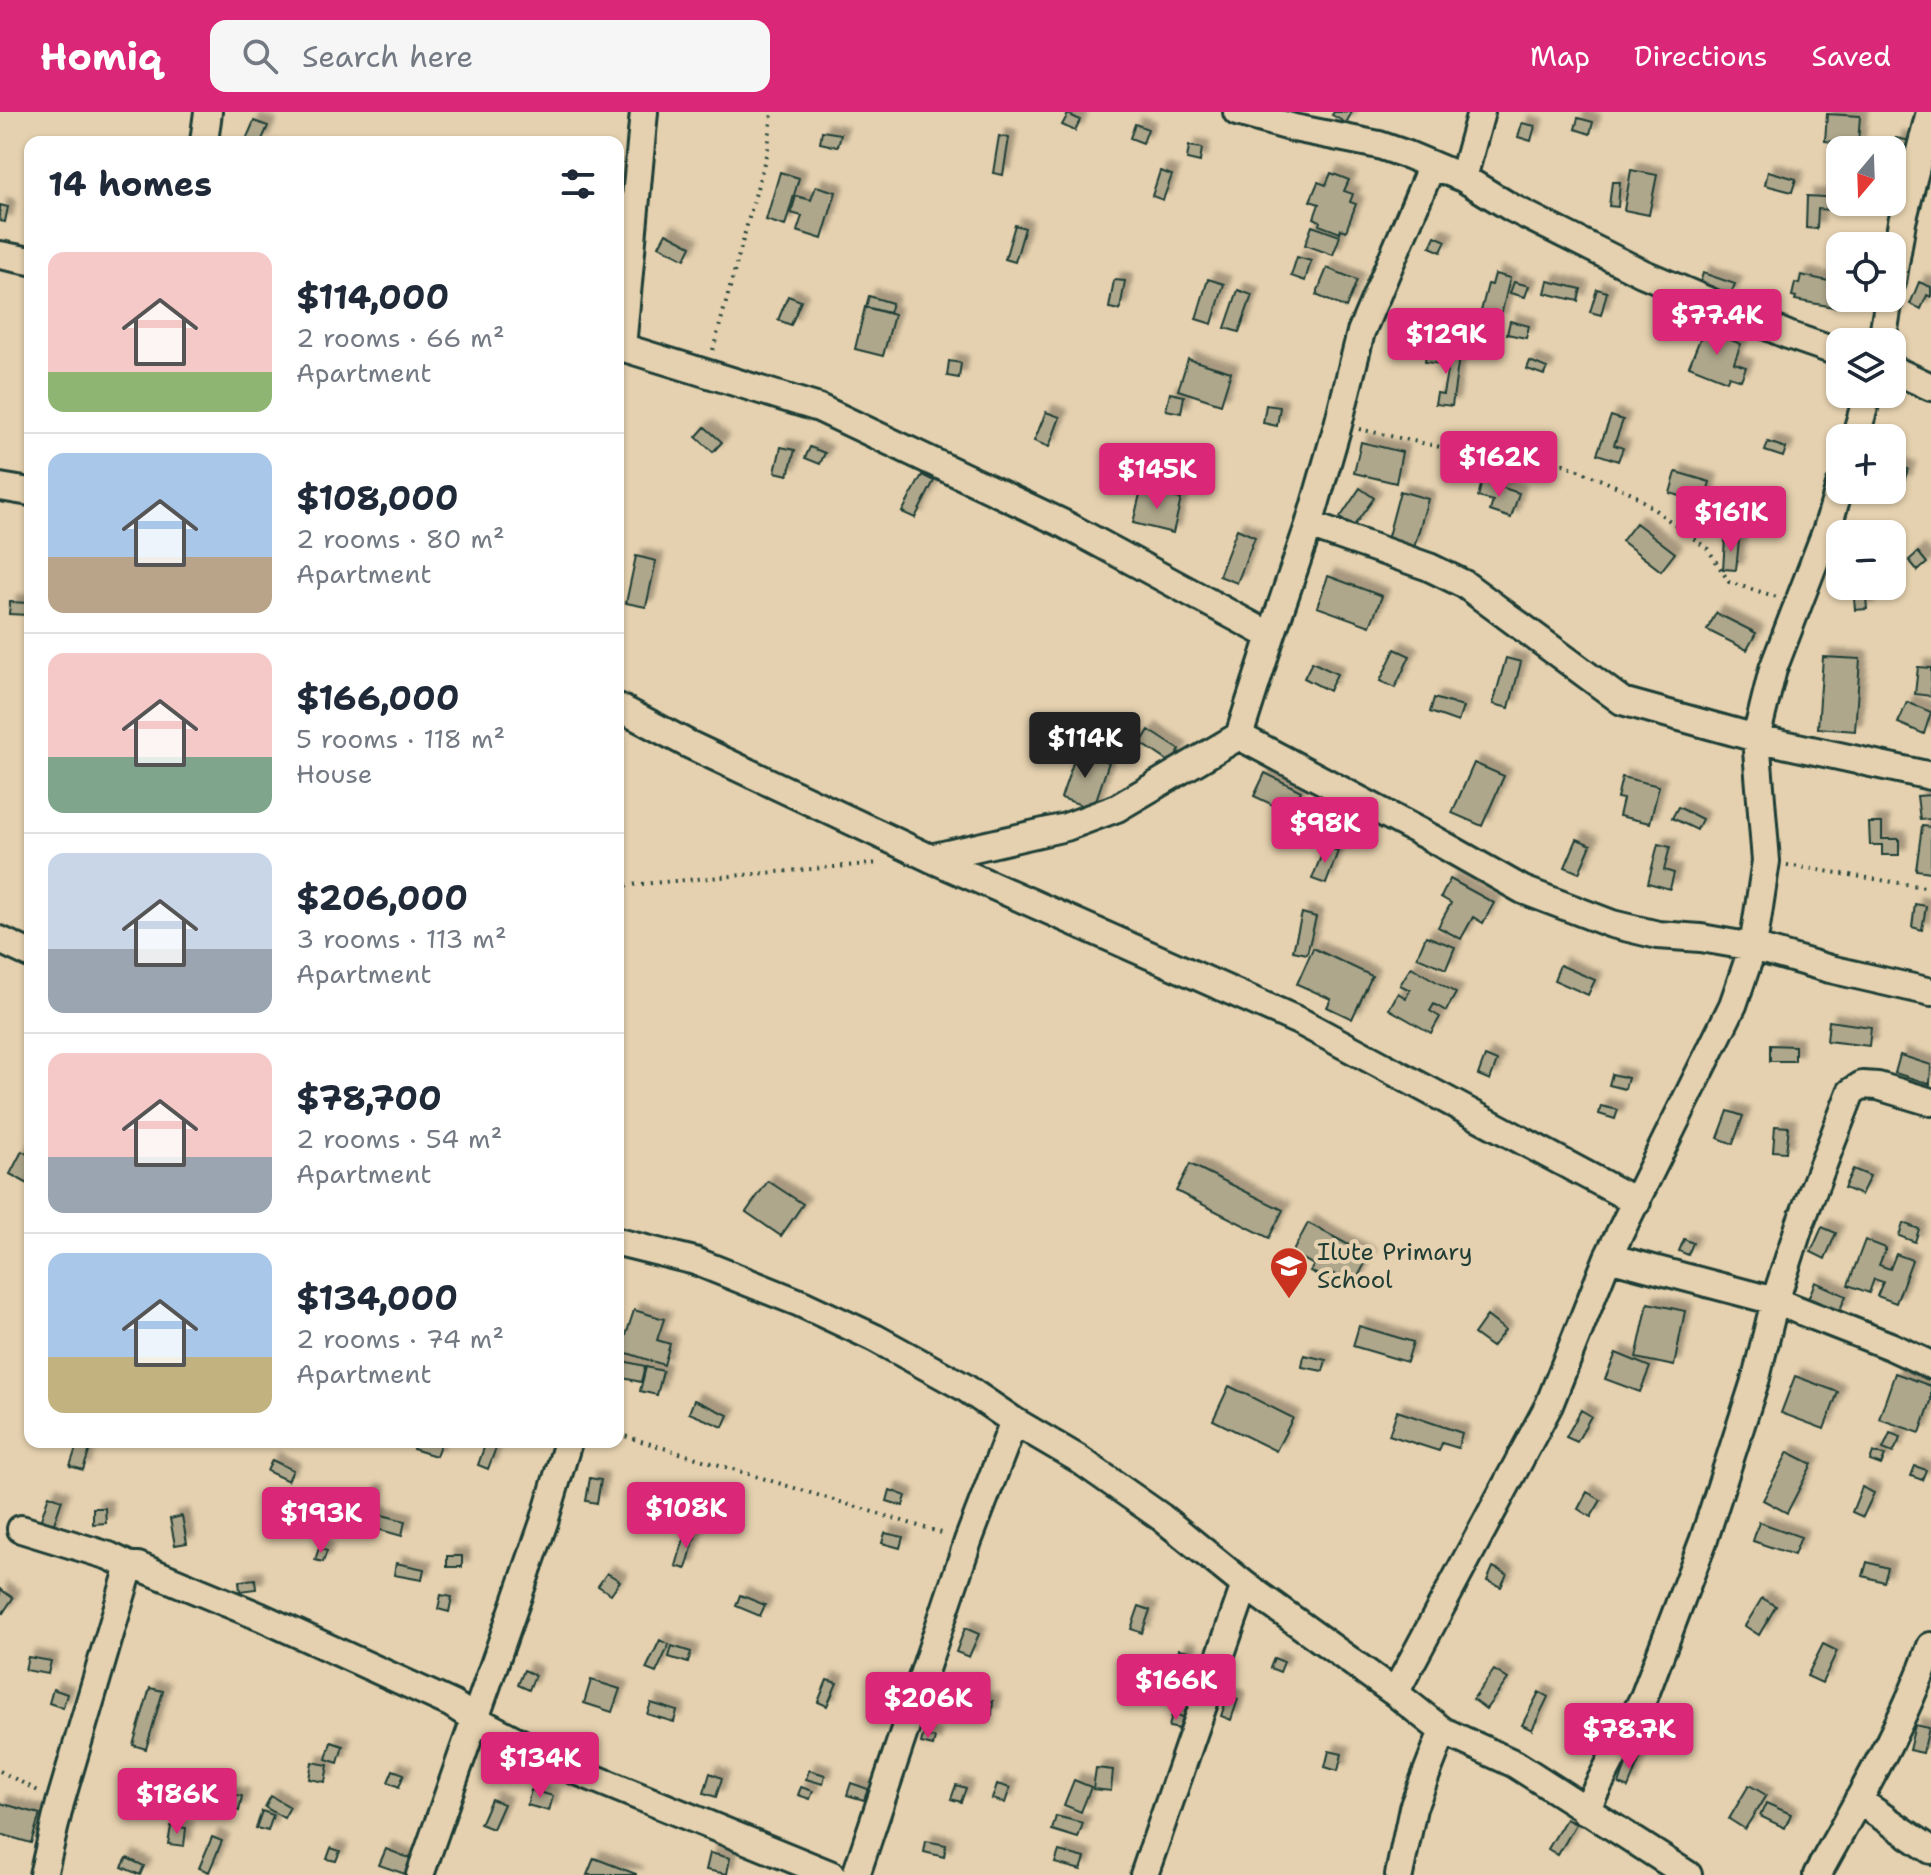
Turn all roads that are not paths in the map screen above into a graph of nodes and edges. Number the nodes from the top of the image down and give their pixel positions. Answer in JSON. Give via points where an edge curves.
{"nodes":[{"id":1,"x":208,"y":112,"type":"edge"},
{"id":2,"x":644,"y":112,"type":"edge"},
{"id":3,"x":1237,"y":112,"type":"edge"},
{"id":4,"x":1481,"y":112,"type":"edge"},
{"id":5,"x":1930,"y":112,"type":"edge"},
{"id":6,"x":205,"y":136,"type":"edge"},
{"id":7,"x":1432,"y":165,"type":"junction"},
{"id":8,"x":1463,"y":178,"type":"junction"},
{"id":9,"x":1900,"y":232,"type":"edge"},
{"id":10,"x":0,"y":255,"type":"edge"},
{"id":11,"x":24,"y":260,"type":"edge"},
{"id":12,"x":624,"y":308,"type":"edge"},
{"id":13,"x":624,"y":348,"type":"edge"},
{"id":14,"x":1826,"y":348,"type":"edge"},
{"id":15,"x":1906,"y":375,"type":"edge"},
{"id":16,"x":1931,"y":387,"type":"edge"},
{"id":17,"x":0,"y":487,"type":"edge"},
{"id":18,"x":24,"y":491,"type":"edge"},
{"id":19,"x":1834,"y":504,"type":"edge"},
{"id":20,"x":1309,"y":525,"type":"junction"},
{"id":21,"x":1271,"y":636,"type":"junction"},
{"id":22,"x":624,"y":710,"type":"edge"},
{"id":23,"x":1239,"y":736,"type":"junction"},
{"id":24,"x":1756,"y":738,"type":"junction"},
{"id":25,"x":1931,"y":776,"type":"edge"},
{"id":26,"x":930,"y":858,"type":"junction"},
{"id":27,"x":0,"y":940,"type":"edge"},
{"id":28,"x":1753,"y":947,"type":"junction"},
{"id":29,"x":24,"y":951,"type":"edge"},
{"id":30,"x":1931,"y":992,"type":"edge"},
{"id":31,"x":1931,"y":1102,"type":"edge"},
{"id":32,"x":1637,"y":1202,"type":"junction"},
{"id":33,"x":624,"y":1243,"type":"edge"},
{"id":34,"x":1608,"y":1257,"type":"junction"},
{"id":35,"x":1775,"y":1301,"type":"junction"},
{"id":36,"x":1931,"y":1365,"type":"edge"},
{"id":37,"x":1014,"y":1421,"type":"junction"},
{"id":38,"x":566,"y":1448,"type":"edge"},
{"id":39,"x":21,"y":1529,"type":"dead end"},
{"id":40,"x":130,"y":1566,"type":"junction"},
{"id":41,"x":1245,"y":1585,"type":"junction"},
{"id":42,"x":1931,"y":1646,"type":"edge"},
{"id":43,"x":1395,"y":1693,"type":"junction"},
{"id":44,"x":475,"y":1719,"type":"junction"},
{"id":45,"x":1443,"y":1731,"type":"junction"},
{"id":46,"x":1858,"y":1800,"type":"junction"},
{"id":47,"x":1585,"y":1811,"type":"junction"},
{"id":48,"x":1931,"y":1850,"type":"edge"},
{"id":49,"x":43,"y":1875,"type":"edge"},
{"id":50,"x":420,"y":1875,"type":"edge"},
{"id":51,"x":832,"y":1875,"type":"edge"},
{"id":52,"x":856,"y":1875,"type":"edge"},
{"id":53,"x":1144,"y":1875,"type":"edge"},
{"id":54,"x":1399,"y":1875,"type":"edge"},
{"id":55,"x":1688,"y":1875,"type":"edge"},
{"id":56,"x":1817,"y":1875,"type":"edge"}],
"edges":[{"from":1,"to":6,"type":"street"},
{"from":2,"to":12,"type":"street"},
{"from":3,"to":7,"type":"street","via":[[1379,145]]},
{"from":4,"to":8,"type":"street"},
{"from":5,"to":9,"type":"street"},
{"from":7,"to":8,"type":"street"},
{"from":7,"to":20,"type":"street","via":[[1361,332]]},
{"from":8,"to":14,"type":"street","via":[[1596,252]]},
{"from":10,"to":11,"type":"street"},
{"from":13,"to":21,"type":"street","via":[[819,408],[1064,524]]},
{"from":15,"to":16,"type":"street"},
{"from":17,"to":18,"type":"street"},
{"from":19,"to":24,"type":"street","via":[[1773,669]]},
{"from":20,"to":21,"type":"street"},
{"from":20,"to":24,"type":"street","via":[[1464,584],[1622,701]]},
{"from":21,"to":23,"type":"street"},
{"from":22,"to":26,"type":"street"},
{"from":23,"to":26,"type":"street","via":[[1117,808],[1066,827]]},
{"from":23,"to":28,"type":"street","via":[[1523,890],[1612,924]]},
{"from":24,"to":25,"type":"street"},
{"from":24,"to":28,"type":"street","via":[[1766,861]]},
{"from":26,"to":32,"type":"street","via":[[1301,1022]]},
{"from":27,"to":29,"type":"street"},
{"from":28,"to":30,"type":"street"},
{"from":28,"to":32,"type":"street","via":[[1733,1005]]},
{"from":31,"to":35,"type":"street","via":[[1878,1086],[1862,1085],[1851,1092]]},
{"from":32,"to":34,"type":"street"},
{"from":33,"to":37,"type":"street","via":[[695,1261],[800,1303],[909,1356]]},
{"from":34,"to":35,"type":"street"},
{"from":34,"to":43,"type":"street","via":[[1549,1405]]},
{"from":35,"to":36,"type":"street"},
{"from":35,"to":47,"type":"street","via":[[1699,1554],[1644,1697]]},
{"from":37,"to":41,"type":"street","via":[[1149,1508]]},
{"from":37,"to":52,"type":"street","via":[[968,1541]]},
{"from":38,"to":44,"type":"street"},
{"from":39,"to":40,"type":"street"},
{"from":40,"to":44,"type":"street","via":[[261,1617]]},
{"from":40,"to":49,"type":"street"},
{"from":41,"to":43,"type":"street"},
{"from":41,"to":53,"type":"street"},
{"from":42,"to":46,"type":"street"},
{"from":43,"to":45,"type":"street"},
{"from":44,"to":50,"type":"street"},
{"from":44,"to":51,"type":"street","via":[[569,1768]]},
{"from":45,"to":47,"type":"street","via":[[1515,1764]]},
{"from":45,"to":54,"type":"street","via":[[1413,1808]]},
{"from":46,"to":48,"type":"street"},
{"from":46,"to":56,"type":"street"},
{"from":47,"to":55,"type":"street"}]}
